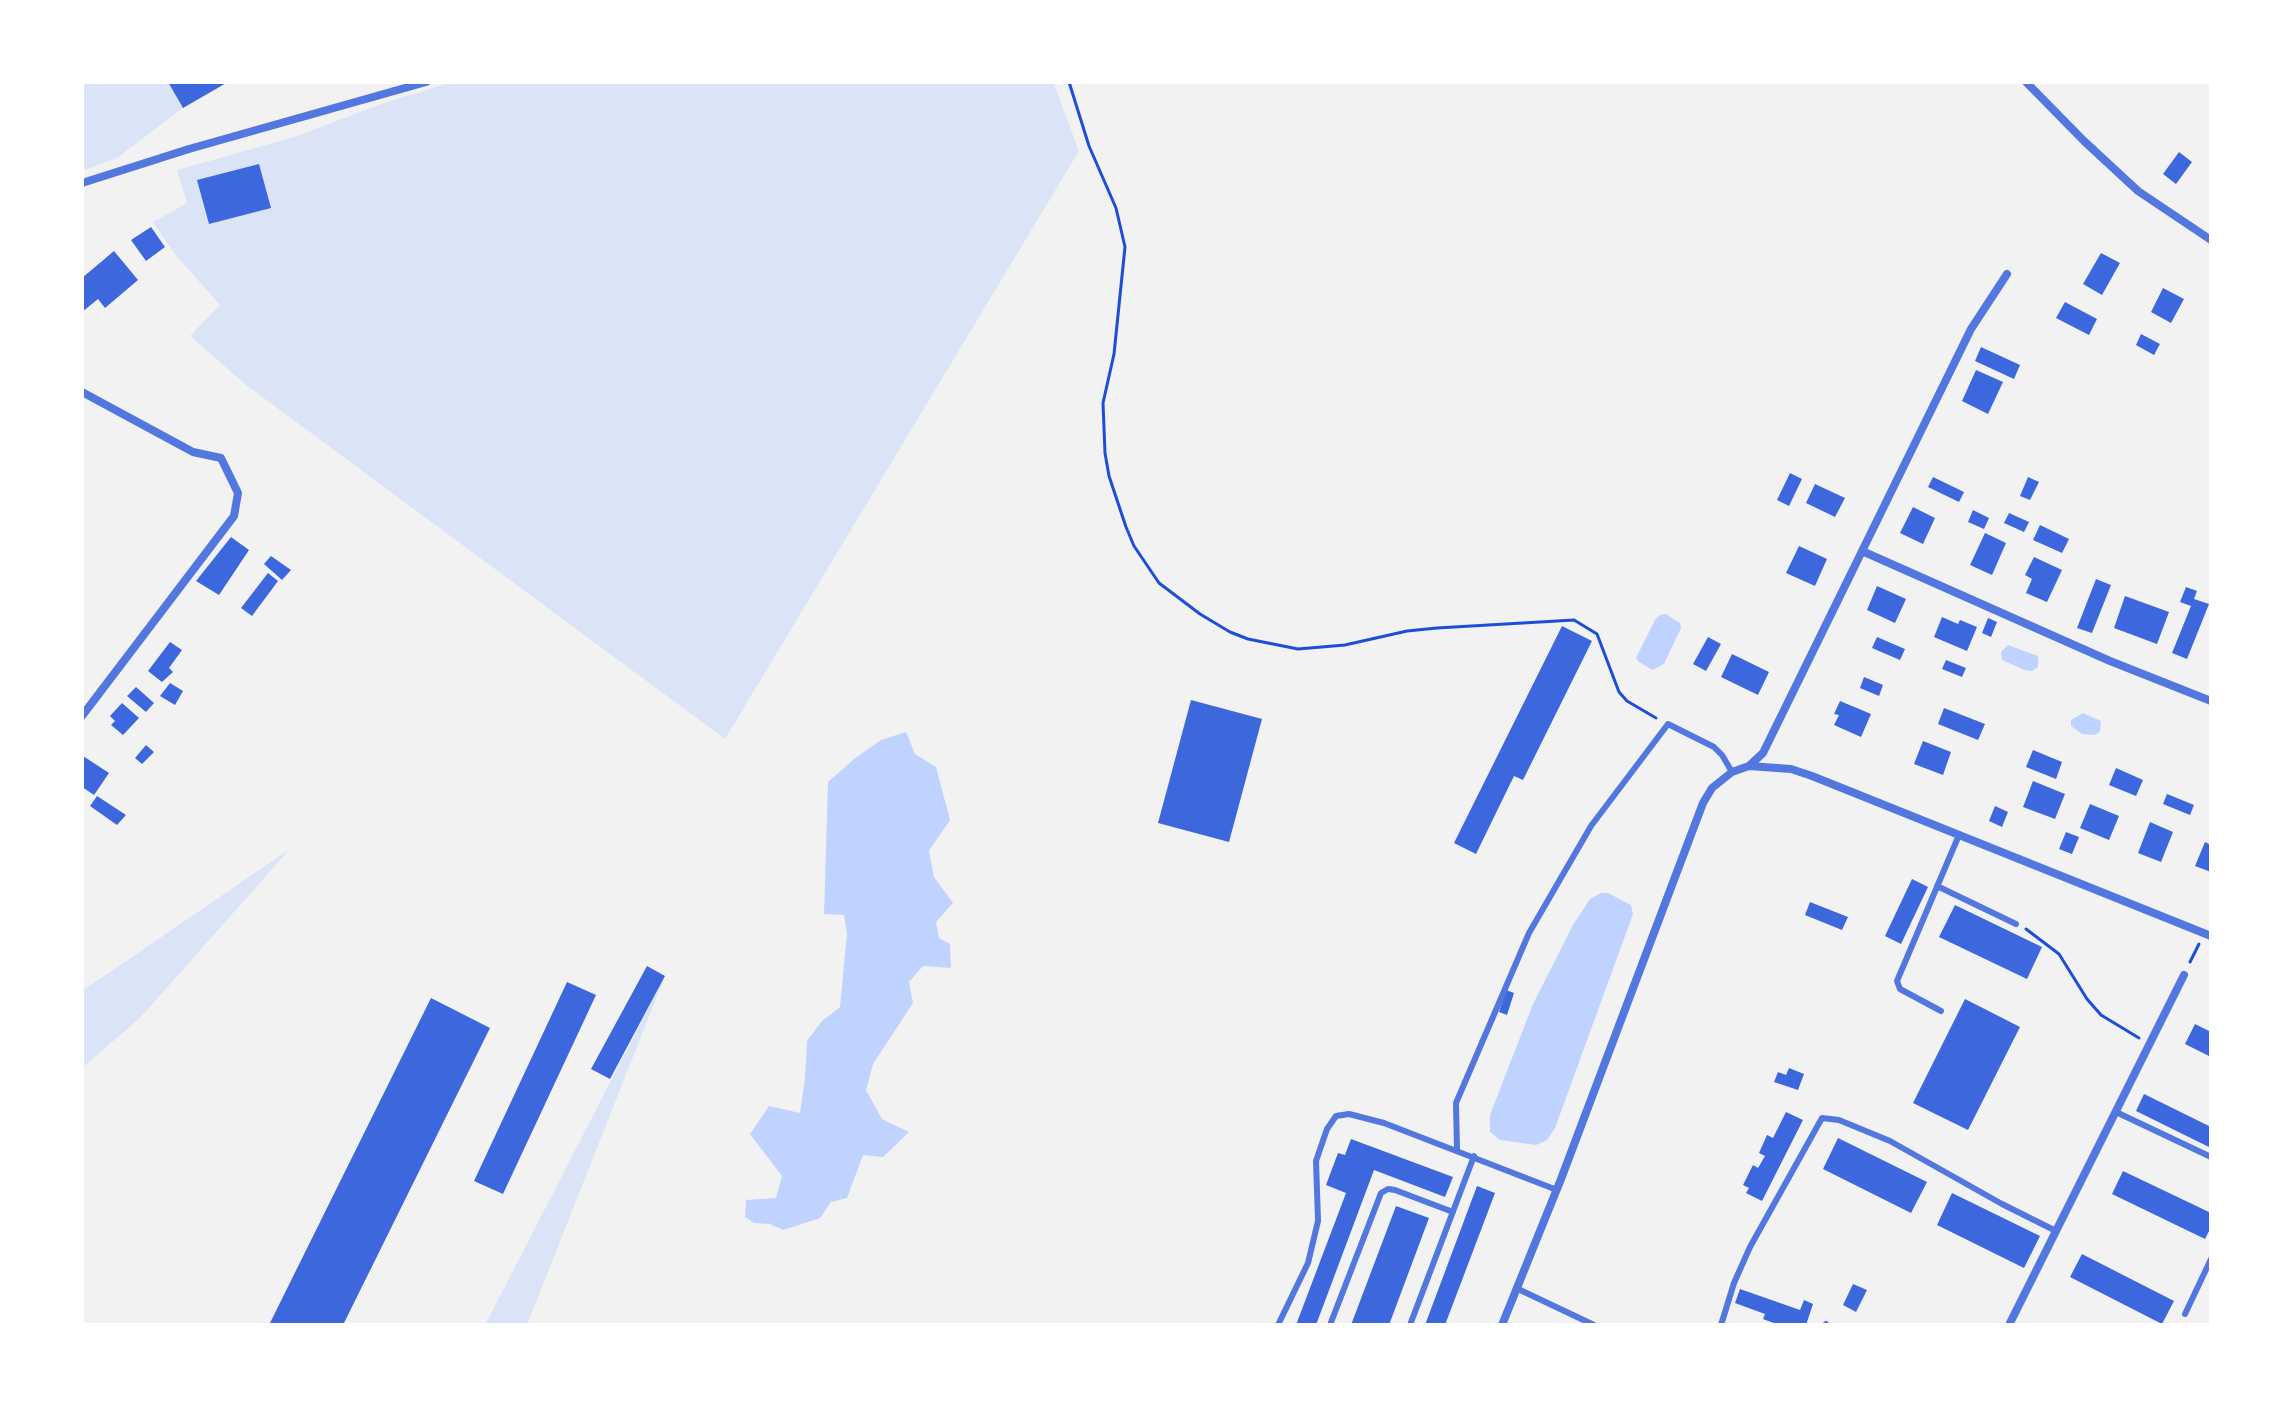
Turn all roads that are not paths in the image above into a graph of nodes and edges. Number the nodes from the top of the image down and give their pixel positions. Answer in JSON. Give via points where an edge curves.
{"nodes":[{"id":1,"x":426,"y":82,"type":"edge"},
{"id":2,"x":2026,"y":82,"type":"edge"},
{"id":3,"x":82,"y":183,"type":"edge"},
{"id":4,"x":2211,"y":240,"type":"edge"},
{"id":5,"x":2007,"y":274,"type":"dead end"},
{"id":6,"x":82,"y":392,"type":"edge"},
{"id":7,"x":1862,"y":551,"type":"junction"},
{"id":8,"x":2211,"y":701,"type":"edge"},
{"id":9,"x":82,"y":716,"type":"edge"},
{"id":10,"x":1749,"y":766,"type":"junction"},
{"id":11,"x":1732,"y":772,"type":"junction"},
{"id":12,"x":1959,"y":835,"type":"junction"},
{"id":13,"x":1937,"y":886,"type":"junction"},
{"id":14,"x":2016,"y":924,"type":"road end"},
{"id":15,"x":2208,"y":935,"type":"edge"},
{"id":16,"x":2184,"y":975,"type":"road end"},
{"id":17,"x":1941,"y":1011,"type":"dead end"},
{"id":18,"x":2116,"y":1112,"type":"junction"},
{"id":19,"x":1457,"y":1150,"type":"junction"},
{"id":20,"x":1474,"y":1156,"type":"junction"},
{"id":21,"x":2211,"y":1157,"type":"edge"},
{"id":22,"x":1557,"y":1190,"type":"junction"},
{"id":23,"x":1453,"y":1212,"type":"junction"},
{"id":24,"x":2056,"y":1231,"type":"junction"},
{"id":25,"x":2211,"y":1259,"type":"edge"},
{"id":26,"x":1516,"y":1288,"type":"junction"},
{"id":27,"x":2185,"y":1314,"type":"dead end"},
{"id":28,"x":1278,"y":1325,"type":"edge"},
{"id":29,"x":1330,"y":1325,"type":"edge"},
{"id":30,"x":1410,"y":1325,"type":"edge"},
{"id":31,"x":1502,"y":1325,"type":"edge"},
{"id":32,"x":1594,"y":1325,"type":"edge"},
{"id":33,"x":1721,"y":1325,"type":"edge"},
{"id":34,"x":2009,"y":1325,"type":"edge"}],
"edges":[{"from":1,"to":3,"type":"street"},
{"from":2,"to":4,"type":"street","via":[[2138,191]]},
{"from":5,"to":7,"type":"street","via":[[1971,329]]},
{"from":6,"to":9,"type":"street","via":[[193,452],[221,458],[238,493],[234,516]]},
{"from":7,"to":8,"type":"street"},
{"from":7,"to":10,"type":"street","via":[[1775,731]]},
{"from":10,"to":11,"type":"street"},
{"from":10,"to":12,"type":"street","via":[[1791,769]]},
{"from":11,"to":19,"type":"lane","via":[[1714,747],[1668,724],[1591,826],[1529,933],[1456,1103]]},
{"from":11,"to":22,"type":"street","via":[[1703,803]]},
{"from":12,"to":13,"type":"lane"},
{"from":12,"to":15,"type":"street"},
{"from":13,"to":14,"type":"lane"},
{"from":13,"to":17,"type":"lane","via":[[1897,981],[1904,992]]},
{"from":16,"to":18,"type":"street"},
{"from":18,"to":21,"type":"lane"},
{"from":18,"to":24,"type":"street"},
{"from":19,"to":20,"type":"lane"},
{"from":19,"to":28,"type":"lane","via":[[1361,1117],[1336,1116],[1316,1161],[1315,1238]]},
{"from":20,"to":22,"type":"lane"},
{"from":20,"to":23,"type":"lane"},
{"from":22,"to":26,"type":"street"},
{"from":23,"to":29,"type":"lane","via":[[1395,1190],[1381,1193]]},
{"from":23,"to":30,"type":"lane"},
{"from":24,"to":33,"type":"lane","via":[[1890,1141],[1826,1117],[1750,1247]]},
{"from":24,"to":34,"type":"street"},
{"from":25,"to":27,"type":"lane"},
{"from":26,"to":31,"type":"street"},
{"from":26,"to":32,"type":"lane"}]}
